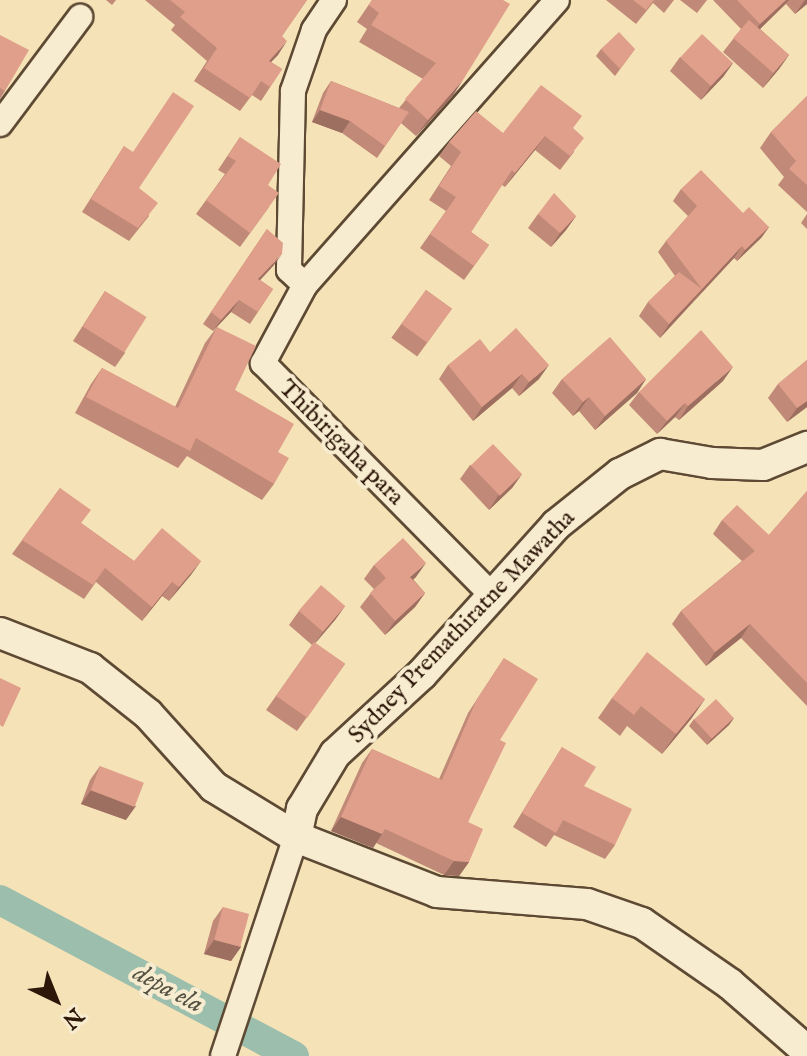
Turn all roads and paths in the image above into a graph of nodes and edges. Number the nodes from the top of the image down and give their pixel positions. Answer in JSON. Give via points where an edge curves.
{"nodes":[{"id":1,"x":334,"y":0,"type":"edge"},
{"id":2,"x":557,"y":0,"type":"edge"},
{"id":3,"x":80,"y":17,"type":"dead end"},
{"id":4,"x":0,"y":124,"type":"edge"},
{"id":5,"x":305,"y":285,"type":"junction"},
{"id":6,"x":807,"y":447,"type":"edge"},
{"id":7,"x":492,"y":595,"type":"junction"},
{"id":8,"x":0,"y":633,"type":"edge"},
{"id":9,"x":296,"y":837,"type":"junction"},
{"id":10,"x":807,"y":1051,"type":"edge"},
{"id":11,"x":224,"y":1054,"type":"edge"}],
"edges":[{"from":1,"to":5,"type":"street","via":[[314,30],[293,91],[289,270]]},
{"from":2,"to":5,"type":"street"},
{"from":3,"to":4,"type":"street"},
{"from":5,"to":7,"type":"street","name":"Thibirigaha para","via":[[263,363]]},
{"from":6,"to":7,"type":"street","name":"Sydney Premathiratne Mawatha","via":[[763,465],[660,454],[620,474],[556,525]]},
{"from":7,"to":9,"type":"street","name":"Sydney Premathiratne Mawatha","via":[[422,674],[335,754],[308,798]]},
{"from":8,"to":9,"type":"street","via":[[90,668],[148,714],[214,787]]},
{"from":9,"to":10,"type":"street","via":[[437,892],[587,904],[642,923],[730,984]]},
{"from":9,"to":11,"type":"street"}]}
